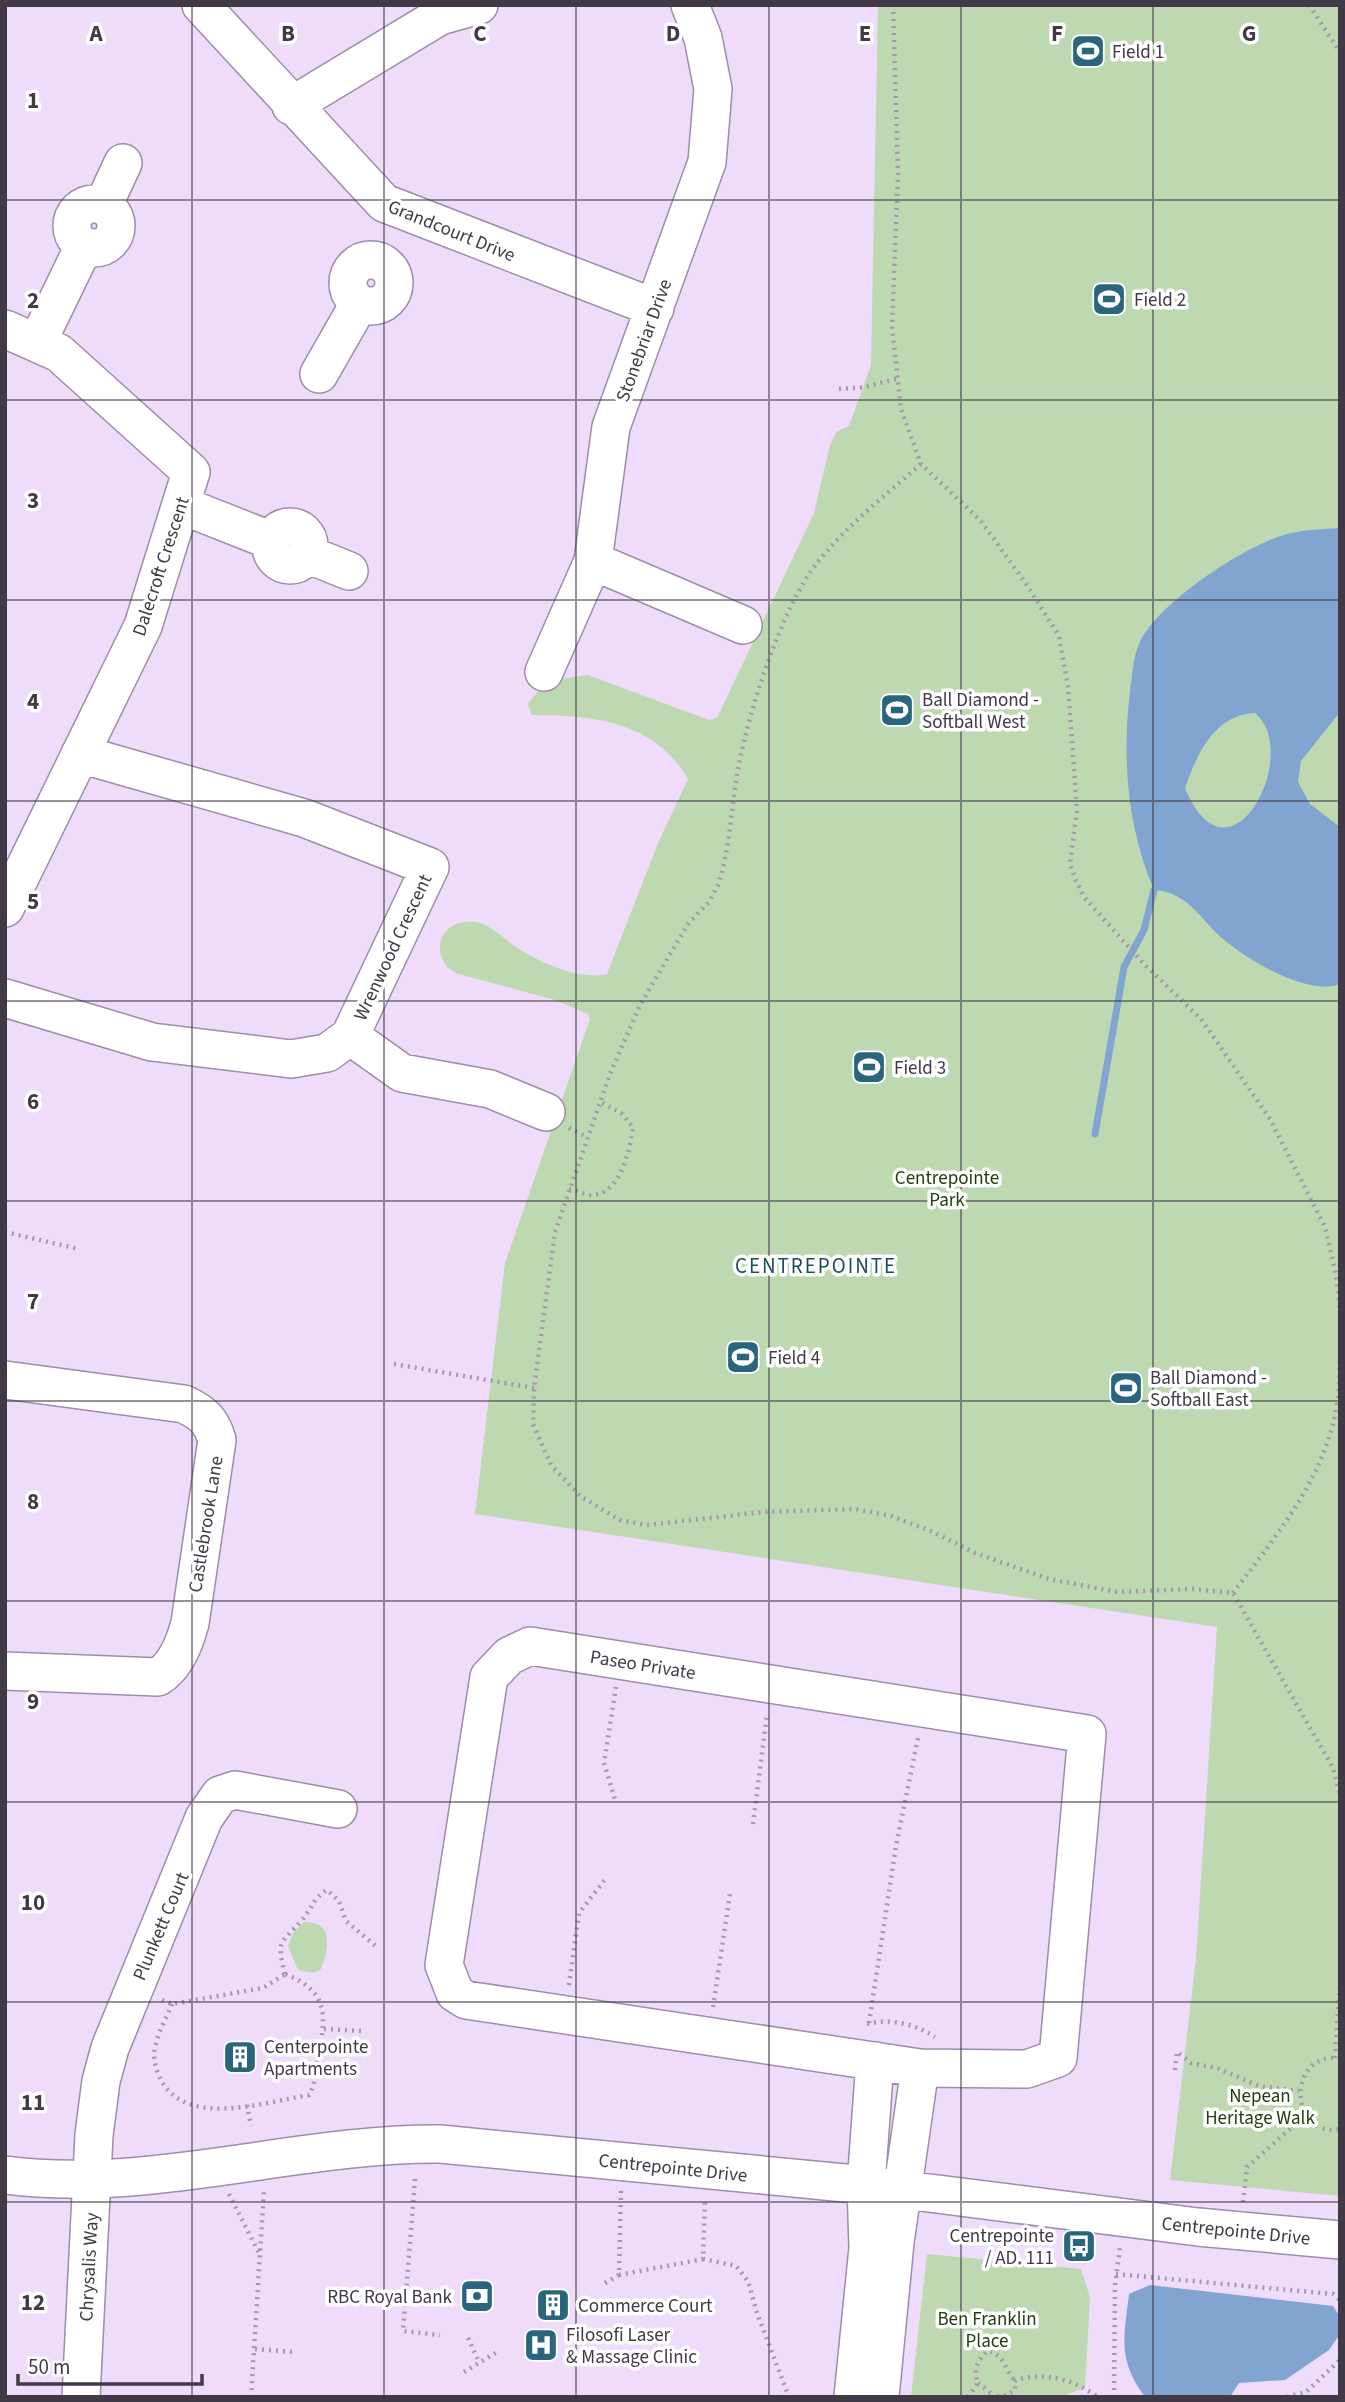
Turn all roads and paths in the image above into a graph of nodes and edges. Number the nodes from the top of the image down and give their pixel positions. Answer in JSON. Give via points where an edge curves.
{"nodes":[{"id":1,"x":201,"y":5,"type":"edge"},
{"id":2,"x":479,"y":5,"type":"edge"},
{"id":3,"x":690,"y":5,"type":"edge"},
{"id":4,"x":893,"y":5,"type":"edge"},
{"id":5,"x":1309,"y":5,"type":"edge"},
{"id":6,"x":1340,"y":52,"type":"edge"},
{"id":7,"x":291,"y":106,"type":"junction"},
{"id":8,"x":123,"y":163,"type":"dead end"},
{"id":9,"x":400,"y":211,"type":"junction"},
{"id":10,"x":655,"y":308,"type":"junction"},
{"id":11,"x":21,"y":336,"type":"edge"},
{"id":12,"x":319,"y":374,"type":"dead end"},
{"id":13,"x":895,"y":379,"type":"junction"},
{"id":14,"x":839,"y":389,"type":"dead end"},
{"id":15,"x":921,"y":464,"type":"junction"},
{"id":16,"x":181,"y":505,"type":"junction"},
{"id":17,"x":593,"y":561,"type":"junction"},
{"id":18,"x":349,"y":570,"type":"dead end"},
{"id":19,"x":743,"y":625,"type":"dead end"},
{"id":20,"x":544,"y":672,"type":"dead end"},
{"id":21,"x":80,"y":754,"type":"junction"},
{"id":22,"x":5,"y":908,"type":"edge"},
{"id":23,"x":5,"y":998,"type":"edge"},
{"id":24,"x":350,"y":1036,"type":"junction"},
{"id":25,"x":602,"y":1102,"type":"junction"},
{"id":26,"x":546,"y":1112,"type":"dead end"},
{"id":27,"x":569,"y":1189,"type":"junction"},
{"id":28,"x":5,"y":1231,"type":"edge"},
{"id":29,"x":79,"y":1249,"type":"dead end"},
{"id":30,"x":1340,"y":1311,"type":"edge"},
{"id":31,"x":1340,"y":1350,"type":"edge"},
{"id":32,"x":394,"y":1364,"type":"dead end"},
{"id":33,"x":5,"y":1380,"type":"edge"},
{"id":34,"x":534,"y":1388,"type":"junction"},
{"id":35,"x":1233,"y":1593,"type":"junction"},
{"id":36,"x":620,"y":1661,"type":"junction"},
{"id":37,"x":5,"y":1671,"type":"edge"},
{"id":38,"x":771,"y":1685,"type":"junction"},
{"id":39,"x":924,"y":1708,"type":"junction"},
{"id":40,"x":1340,"y":1795,"type":"edge"},
{"id":41,"x":616,"y":1803,"type":"dead end"},
{"id":42,"x":338,"y":1809,"type":"dead end"},
{"id":43,"x":753,"y":1824,"type":"dead end"},
{"id":44,"x":607,"y":1877,"type":"dead end"},
{"id":45,"x":730,"y":1894,"type":"dead end"},
{"id":46,"x":377,"y":1947,"type":"dead end"},
{"id":47,"x":285,"y":1974,"type":"junction"},
{"id":48,"x":1340,"y":1982,"type":"edge"},
{"id":49,"x":133,"y":1989,"type":"junction"},
{"id":50,"x":172,"y":2004,"type":"junction"},
{"id":51,"x":565,"y":2015,"type":"junction"},
{"id":52,"x":869,"y":2023,"type":"dead end"},
{"id":53,"x":324,"y":2029,"type":"junction"},
{"id":54,"x":362,"y":2031,"type":"dead end"},
{"id":55,"x":709,"y":2036,"type":"junction"},
{"id":56,"x":1337,"y":2059,"type":"edge"},
{"id":57,"x":875,"y":2061,"type":"junction"},
{"id":58,"x":920,"y":2068,"type":"junction"},
{"id":59,"x":1175,"y":2070,"type":"dead end"},
{"id":60,"x":1299,"y":2091,"type":"junction"},
{"id":61,"x":247,"y":2105,"type":"junction"},
{"id":62,"x":1306,"y":2115,"type":"junction"},
{"id":63,"x":251,"y":2126,"type":"dead end"},
{"id":64,"x":1340,"y":2129,"type":"edge"},
{"id":65,"x":707,"y":2170,"type":"junction"},
{"id":66,"x":5,"y":2175,"type":"edge"},
{"id":67,"x":92,"y":2179,"type":"junction"},
{"id":68,"x":415,"y":2179,"type":"dead end"},
{"id":69,"x":866,"y":2185,"type":"junction"},
{"id":70,"x":264,"y":2190,"type":"dead end"},
{"id":71,"x":621,"y":2190,"type":"dead end"},
{"id":72,"x":903,"y":2192,"type":"junction"},
{"id":73,"x":229,"y":2194,"type":"dead end"},
{"id":74,"x":1124,"y":2218,"type":"junction"},
{"id":75,"x":1240,"y":2231,"type":"junction"},
{"id":76,"x":1340,"y":2240,"type":"edge"},
{"id":77,"x":261,"y":2258,"type":"junction"},
{"id":78,"x":703,"y":2259,"type":"junction"},
{"id":79,"x":1116,"y":2274,"type":"junction"},
{"id":80,"x":619,"y":2275,"type":"junction"},
{"id":81,"x":605,"y":2283,"type":"dead end"},
{"id":82,"x":1340,"y":2300,"type":"edge"},
{"id":83,"x":439,"y":2335,"type":"dead end"},
{"id":84,"x":467,"y":2338,"type":"dead end"},
{"id":85,"x":255,"y":2349,"type":"junction"},
{"id":86,"x":294,"y":2352,"type":"dead end"},
{"id":87,"x":497,"y":2352,"type":"dead end"},
{"id":88,"x":1340,"y":2360,"type":"edge"},
{"id":89,"x":480,"y":2362,"type":"junction"},
{"id":90,"x":464,"y":2372,"type":"dead end"},
{"id":91,"x":1016,"y":2381,"type":"junction"},
{"id":92,"x":978,"y":2383,"type":"junction"},
{"id":93,"x":1308,"y":2395,"type":"edge"},
{"id":94,"x":991,"y":2396,"type":"edge"},
{"id":95,"x":81,"y":2397,"type":"edge"},
{"id":96,"x":251,"y":2397,"type":"edge"},
{"id":97,"x":789,"y":2397,"type":"edge"},
{"id":98,"x":853,"y":2397,"type":"edge"},
{"id":99,"x":880,"y":2397,"type":"edge"},
{"id":100,"x":968,"y":2397,"type":"edge"},
{"id":101,"x":1098,"y":2397,"type":"edge"},
{"id":102,"x":1114,"y":2397,"type":"edge"},
{"id":103,"x":1287,"y":2397,"type":"edge"}],
"edges":[{"from":1,"to":7,"type":"street","name":"Grandcourt Drive"},
{"from":2,"to":7,"type":"street","via":[[440,16]]},
{"from":3,"to":10,"type":"street","name":"Stonebriar Drive","via":[[703,38],[712,89],[707,162]]},
{"from":4,"to":13,"type":"path","via":[[898,173],[892,327]]},
{"from":5,"to":6,"type":"path"},
{"from":7,"to":9,"type":"street","name":"Grandcourt Drive","via":[[384,203]]},
{"from":8,"to":11,"type":"street","via":[[103,206],[88,205],[76,214],[74,235],[84,246]]},
{"from":9,"to":10,"type":"street","name":"Grandcourt Drive"},
{"from":9,"to":12,"type":"street","via":[[379,262],[357,265],[349,277],[350,292],[359,304]]},
{"from":10,"to":17,"type":"street","name":"Stonebriar Drive","via":[[611,427]]},
{"from":11,"to":16,"type":"street","name":"Dalecroft Crescent","via":[[59,353],[191,472]]},
{"from":13,"to":14,"type":"path"},
{"from":13,"to":15,"type":"path"},
{"from":15,"to":25,"type":"path","via":[[835,542],[792,601],[739,763],[718,885],[659,968],[610,1074]]},
{"from":15,"to":30,"type":"path","via":[[980,520],[1059,636],[1068,687],[1077,810],[1070,864],[1084,897],[1200,1019],[1270,1119],[1325,1227]]},
{"from":16,"to":18,"type":"street","via":[[272,541],[272,552],[280,562],[298,563],[307,554]]},
{"from":16,"to":21,"type":"street","name":"Dalecroft Crescent","via":[[143,626]]},
{"from":17,"to":19,"type":"street"},
{"from":17,"to":20,"type":"street","name":"Stonebriar Drive"},
{"from":21,"to":22,"type":"street","name":"Dalecroft Crescent"},
{"from":21,"to":24,"type":"street","name":"Wrenwood Crescent","via":[[304,818],[430,867]]},
{"from":23,"to":24,"type":"street","name":"Wrenwood Crescent","via":[[152,1041],[290,1059],[327,1054]]},
{"from":24,"to":26,"type":"street","via":[[402,1073],[490,1089]]},
{"from":25,"to":27,"type":"path"},
{"from":25,"to":27,"type":"path","via":[[633,1127],[622,1168],[605,1191],[591,1195]]},
{"from":27,"to":34,"type":"path","via":[[555,1232]]},
{"from":28,"to":29,"type":"path"},
{"from":31,"to":35,"type":"path","via":[[1338,1399],[1312,1481]]},
{"from":32,"to":34,"type":"path"},
{"from":33,"to":37,"type":"street","name":"Castlebrook Lane","via":[[184,1404],[205,1415],[218,1440],[190,1623],[167,1670],[158,1677]]},
{"from":34,"to":35,"type":"path","via":[[533,1424],[551,1465],[580,1496],[621,1520],[647,1525],[763,1512],[855,1509],[891,1516],[1049,1579],[1118,1592],[1193,1589]]},
{"from":35,"to":40,"type":"path","via":[[1334,1768]]},
{"from":36,"to":38,"type":"street","name":"Paseo Private"},
{"from":36,"to":41,"type":"path","via":[[604,1763]]},
{"from":36,"to":51,"type":"street","name":"Paseo Private","via":[[530,1646],[521,1650],[489,1677],[481,1725],[444,1965],[455,1993],[466,2000]]},
{"from":38,"to":39,"type":"street","name":"Paseo Private"},
{"from":38,"to":43,"type":"path"},
{"from":39,"to":52,"type":"path","via":[[896,1846]]},
{"from":39,"to":58,"type":"street","name":"Paseo Private","via":[[1087,1734],[1058,2058],[1027,2069]]},
{"from":42,"to":49,"type":"street","name":"Plunkett Court","via":[[236,1790],[220,1795],[204,1818]]},
{"from":44,"to":51,"type":"path","via":[[579,1913]]},
{"from":45,"to":55,"type":"path"},
{"from":46,"to":47,"type":"path","via":[[346,1921],[339,1901],[327,1890],[283,1937],[280,1954]]},
{"from":47,"to":50,"type":"path","via":[[263,1987]]},
{"from":47,"to":53,"type":"path","via":[[316,1992]]},
{"from":48,"to":56,"type":"path"},
{"from":49,"to":50,"type":"path"},
{"from":49,"to":67,"type":"street","name":"Plunkett Court","via":[[101,2081]]},
{"from":50,"to":61,"type":"path","via":[[155,2045],[154,2063],[164,2086],[184,2104],[202,2108]]},
{"from":51,"to":55,"type":"street","name":"Paseo Private"},
{"from":53,"to":54,"type":"path"},
{"from":53,"to":61,"type":"path","via":[[309,2095]]},
{"from":55,"to":57,"type":"street","name":"Paseo Private"},
{"from":56,"to":60,"type":"path","via":[[1320,2061],[1308,2069]]},
{"from":57,"to":58,"type":"street","name":"Paseo Private"},
{"from":57,"to":69,"type":"street"},
{"from":58,"to":72,"type":"street"},
{"from":59,"to":60,"type":"path","via":[[1177,2052],[1191,2063],[1217,2068],[1259,2086]]},
{"from":60,"to":62,"type":"path"},
{"from":61,"to":63,"type":"path"},
{"from":62,"to":64,"type":"path","via":[[1321,2128]]},
{"from":62,"to":75,"type":"path","via":[[1247,2167]]},
{"from":65,"to":67,"type":"street","name":"Centrepointe Drive","via":[[409,2144]]},
{"from":65,"to":69,"type":"street","name":"Centrepointe Drive"},
{"from":65,"to":78,"type":"path"},
{"from":66,"to":67,"type":"street","name":"Centrepointe Drive"},
{"from":67,"to":95,"type":"street","name":"Chrysalis Way"},
{"from":68,"to":83,"type":"path","via":[[403,2331]]},
{"from":69,"to":72,"type":"street","name":"Centrepointe Drive"},
{"from":69,"to":98,"type":"street","via":[[868,2248]]},
{"from":70,"to":77,"type":"path"},
{"from":71,"to":80,"type":"path"},
{"from":72,"to":74,"type":"street","name":"Centrepointe Drive"},
{"from":72,"to":99,"type":"street"},
{"from":73,"to":77,"type":"path"},
{"from":74,"to":75,"type":"street","name":"Centrepointe Drive"},
{"from":74,"to":79,"type":"path"},
{"from":75,"to":76,"type":"street","name":"Centrepointe Drive"},
{"from":77,"to":85,"type":"path"},
{"from":78,"to":80,"type":"path"},
{"from":78,"to":97,"type":"path","via":[[736,2266],[744,2273]]},
{"from":79,"to":82,"type":"path","via":[[1333,2294]]},
{"from":79,"to":102,"type":"path"},
{"from":80,"to":81,"type":"path"},
{"from":84,"to":89,"type":"path"},
{"from":85,"to":86,"type":"path"},
{"from":85,"to":96,"type":"path"},
{"from":87,"to":89,"type":"path"},
{"from":88,"to":93,"type":"path"},
{"from":89,"to":90,"type":"path"},
{"from":91,"to":92,"type":"path","via":[[995,2352],[987,2351],[977,2362]]},
{"from":91,"to":94,"type":"path","via":[[1015,2390],[1007,2395]]},
{"from":91,"to":101,"type":"path","via":[[1046,2375]]},
{"from":92,"to":94,"type":"path"},
{"from":92,"to":100,"type":"path"},
{"from":93,"to":103,"type":"path"}]}
